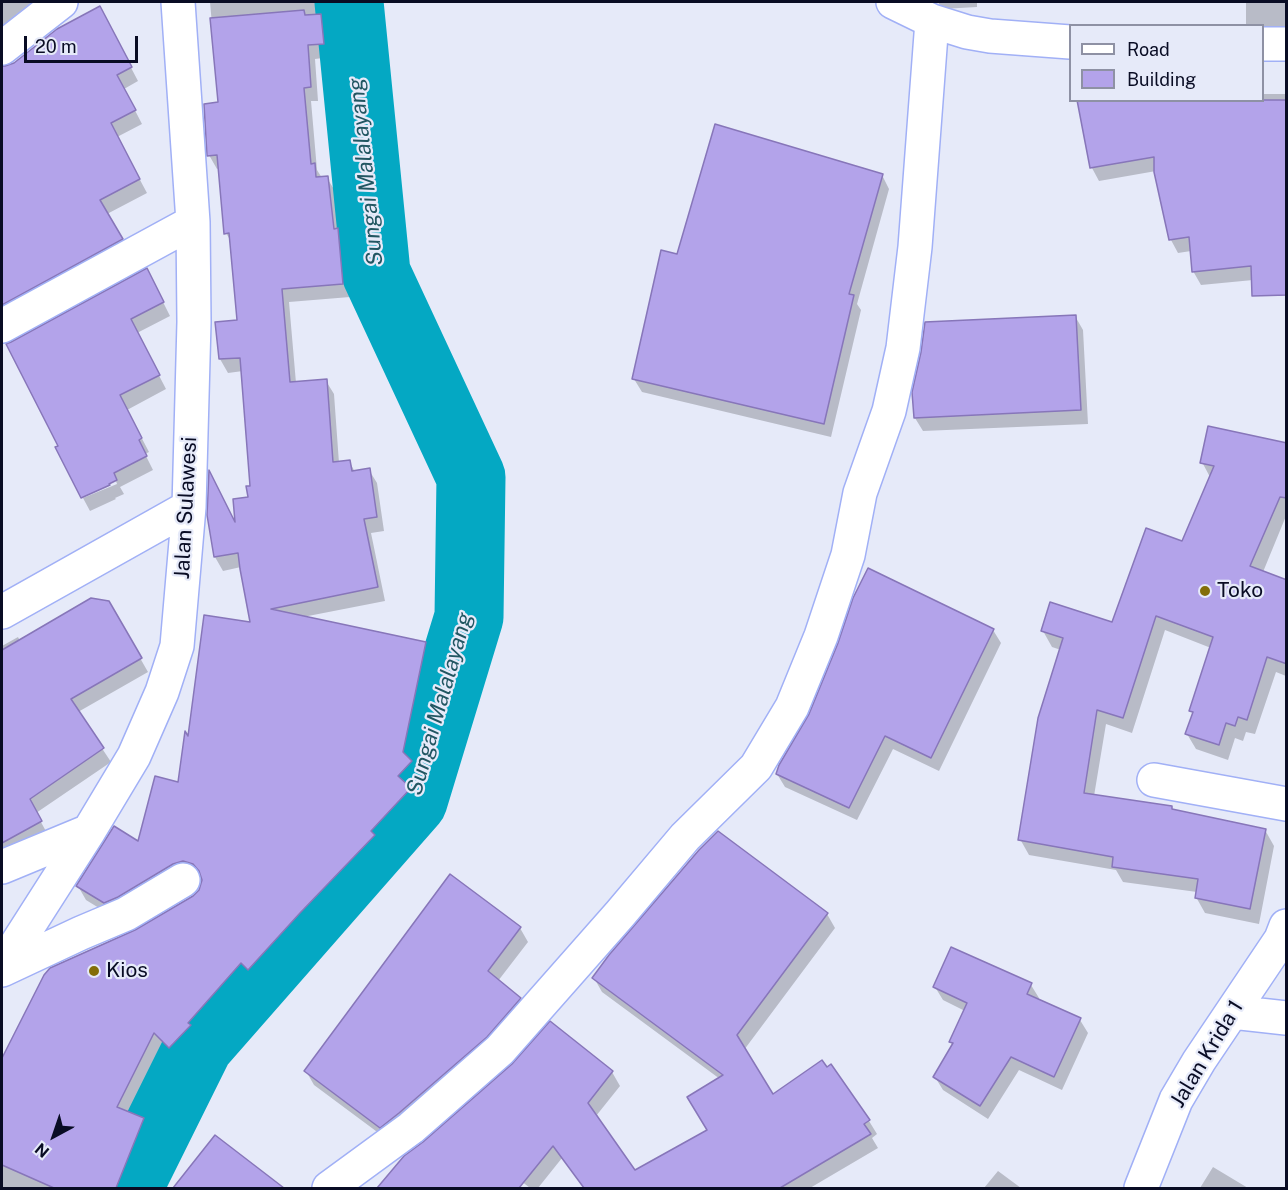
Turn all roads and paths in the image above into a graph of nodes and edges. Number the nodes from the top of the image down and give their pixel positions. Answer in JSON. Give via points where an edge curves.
{"nodes":[{"id":1,"x":61,"y":2,"type":"edge"},
{"id":2,"x":178,"y":2,"type":"edge"},
{"id":3,"x":893,"y":2,"type":"edge"},
{"id":4,"x":932,"y":21,"type":"junction"},
{"id":5,"x":1069,"y":42,"type":"edge"},
{"id":6,"x":1264,"y":44,"type":"edge"},
{"id":7,"x":1287,"y":44,"type":"edge"},
{"id":8,"x":2,"y":48,"type":"edge"},
{"id":9,"x":193,"y":222,"type":"junction"},
{"id":10,"x":2,"y":326,"type":"edge"},
{"id":11,"x":189,"y":507,"type":"junction"},
{"id":12,"x":4,"y":606,"type":"edge"},
{"id":13,"x":1154,"y":780,"type":"dead end"},
{"id":14,"x":1287,"y":804,"type":"edge"},
{"id":15,"x":89,"y":831,"type":"junction"},
{"id":16,"x":2,"y":867,"type":"edge"},
{"id":17,"x":183,"y":880,"type":"dead end"},
{"id":18,"x":1287,"y":926,"type":"edge"},
{"id":19,"x":2,"y":969,"type":"edge"},
{"id":20,"x":1232,"y":1011,"type":"junction"},
{"id":21,"x":1287,"y":1018,"type":"edge"},
{"id":22,"x":329,"y":1188,"type":"edge"},
{"id":23,"x":1141,"y":1188,"type":"edge"}],
"edges":[{"from":1,"to":8,"type":"street"},
{"from":2,"to":9,"type":"street","name":"Jalan Sulawesi"},
{"from":3,"to":4,"type":"street"},
{"from":4,"to":5,"type":"street","via":[[990,36]]},
{"from":4,"to":22,"type":"street","via":[[915,248],[903,348],[889,411],[860,493],[848,555],[792,707],[756,767],[685,837],[500,1050],[411,1128]]},
{"from":6,"to":7,"type":"street"},
{"from":9,"to":10,"type":"street"},
{"from":9,"to":11,"type":"street","name":"Jalan Sulawesi"},
{"from":11,"to":12,"type":"street"},
{"from":11,"to":15,"type":"street","name":"Jalan Sulawesi","via":[[177,646],[134,756]]},
{"from":13,"to":14,"type":"street"},
{"from":15,"to":16,"type":"street"},
{"from":15,"to":19,"type":"street","name":"Jalan Sulawesi"},
{"from":17,"to":19,"type":"street","via":[[126,914]]},
{"from":18,"to":20,"type":"street","name":"Jalan Krida 1"},
{"from":20,"to":21,"type":"street"},
{"from":20,"to":23,"type":"street","name":"Jalan Krida 1","via":[[1176,1100]]}]}
